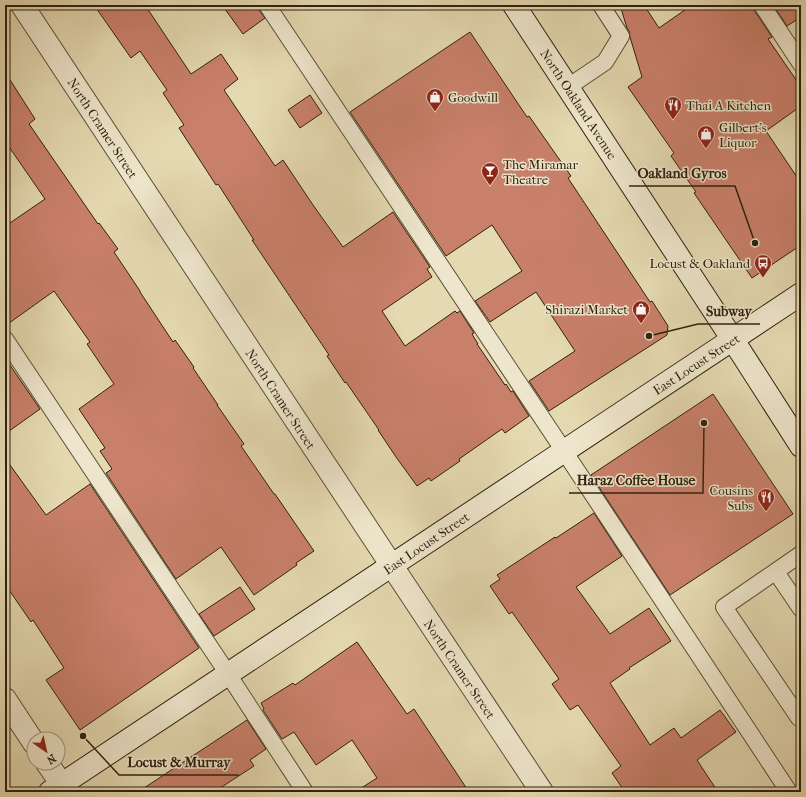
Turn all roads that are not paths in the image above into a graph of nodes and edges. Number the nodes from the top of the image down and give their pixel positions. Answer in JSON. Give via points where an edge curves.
{"nodes":[{"id":1,"x":22,"y":5,"type":"edge"},
{"id":2,"x":267,"y":5,"type":"edge"},
{"id":3,"x":514,"y":5,"type":"edge"},
{"id":4,"x":601,"y":5,"type":"edge"},
{"id":5,"x":762,"y":5,"type":"edge"},
{"id":6,"x":801,"y":64,"type":"edge"},
{"id":7,"x":568,"y":87,"type":"junction"},
{"id":8,"x":801,"y":294,"type":"edge"},
{"id":9,"x":5,"y":339,"type":"edge"},
{"id":10,"x":733,"y":340,"type":"junction"},
{"id":11,"x":801,"y":446,"type":"edge"},
{"id":12,"x":564,"y":451,"type":"junction"},
{"id":13,"x":801,"y":554,"type":"edge"},
{"id":14,"x":392,"y":566,"type":"junction"},
{"id":15,"x":776,"y":572,"type":"junction"},
{"id":16,"x":801,"y":609,"type":"edge"},
{"id":17,"x":228,"y":674,"type":"junction"},
{"id":18,"x":5,"y":699,"type":"edge"},
{"id":19,"x":801,"y":717,"type":"edge"},
{"id":20,"x":26,"y":731,"type":"edge"},
{"id":21,"x":51,"y":771,"type":"edge"},
{"id":22,"x":60,"y":789,"type":"edge"},
{"id":23,"x":305,"y":792,"type":"edge"},
{"id":24,"x":542,"y":792,"type":"edge"},
{"id":25,"x":789,"y":792,"type":"edge"}],
"edges":[{"from":1,"to":14,"type":"main road","name":"North Cramer Street"},
{"from":2,"to":12,"type":"lane"},
{"from":3,"to":7,"type":"main road","name":"North Oakland Avenue"},
{"from":4,"to":7,"type":"lane","via":[[621,36],[605,62]]},
{"from":5,"to":6,"type":"lane"},
{"from":7,"to":10,"type":"main road","name":"North Oakland Avenue"},
{"from":8,"to":10,"type":"main road","name":"East Locust Street"},
{"from":9,"to":17,"type":"lane"},
{"from":10,"to":11,"type":"main road","name":"North Oakland Avenue"},
{"from":10,"to":12,"type":"main road","name":"East Locust Street"},
{"from":12,"to":14,"type":"main road","name":"East Locust Street"},
{"from":12,"to":25,"type":"lane"},
{"from":13,"to":15,"type":"lane"},
{"from":14,"to":17,"type":"main road","name":"East Locust Street"},
{"from":14,"to":24,"type":"main road","name":"North Cramer Street"},
{"from":15,"to":16,"type":"lane"},
{"from":15,"to":19,"type":"lane","via":[[724,607],[799,718]]},
{"from":17,"to":22,"type":"main road","name":"East Locust Street"},
{"from":17,"to":23,"type":"lane"},
{"from":18,"to":20,"type":"main road"},
{"from":21,"to":22,"type":"main road"}]}
